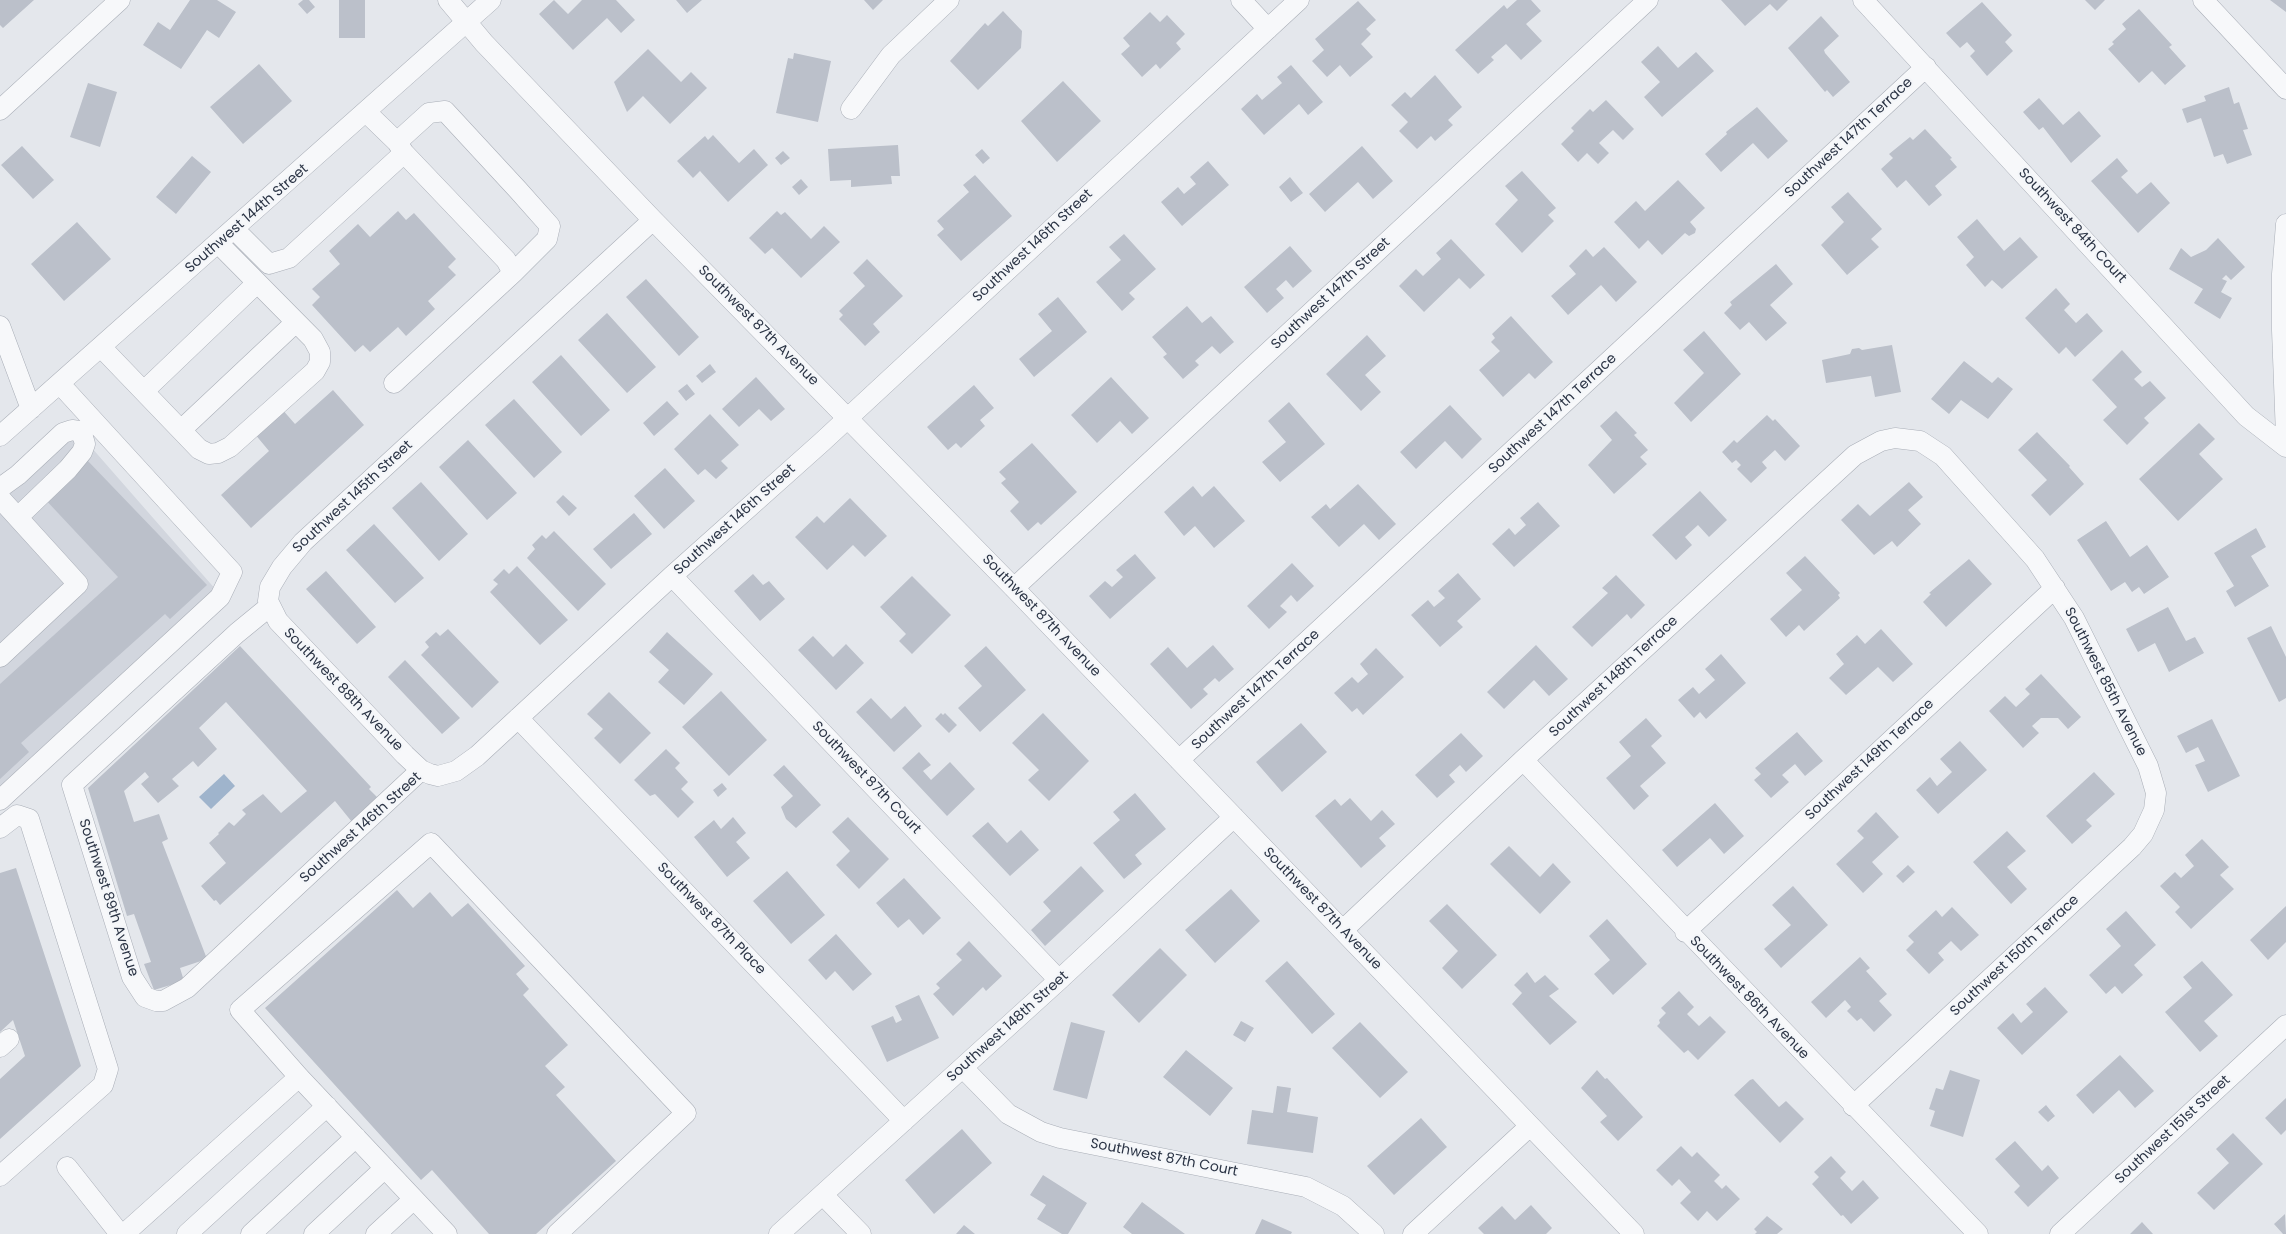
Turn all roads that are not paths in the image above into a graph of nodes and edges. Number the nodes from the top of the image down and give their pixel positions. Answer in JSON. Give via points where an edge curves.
{"nodes":[{"id":1,"x":120,"y":0,"type":"edge"},
{"id":2,"x":448,"y":0,"type":"edge"},
{"id":3,"x":491,"y":0,"type":"edge"},
{"id":4,"x":949,"y":0,"type":"edge"},
{"id":5,"x":1241,"y":0,"type":"edge"},
{"id":6,"x":1299,"y":0,"type":"edge"},
{"id":7,"x":1648,"y":0,"type":"edge"},
{"id":8,"x":1863,"y":0,"type":"edge"},
{"id":9,"x":2203,"y":0,"type":"edge"},
{"id":10,"x":467,"y":23,"type":"junction"},
{"id":11,"x":1268,"y":29,"type":"junction"},
{"id":12,"x":1926,"y":68,"type":"junction"},
{"id":13,"x":2286,"y":90,"type":"edge"},
{"id":14,"x":851,"y":109,"type":"dead end"},
{"id":15,"x":0,"y":110,"type":"edge"},
{"id":16,"x":367,"y":113,"type":"junction"},
{"id":17,"x":400,"y":148,"type":"junction"},
{"id":18,"x":653,"y":220,"type":"junction"},
{"id":19,"x":2286,"y":224,"type":"edge"},
{"id":20,"x":235,"y":230,"type":"junction"},
{"id":21,"x":218,"y":244,"type":"junction"},
{"id":22,"x":513,"y":273,"type":"junction"},
{"id":23,"x":257,"y":283,"type":"junction"},
{"id":24,"x":296,"y":322,"type":"junction"},
{"id":25,"x":0,"y":326,"type":"edge"},
{"id":26,"x":101,"y":347,"type":"junction"},
{"id":27,"x":4,"y":350,"type":"edge"},
{"id":28,"x":394,"y":383,"type":"dead end"},
{"id":29,"x":60,"y":384,"type":"junction"},
{"id":30,"x":144,"y":391,"type":"junction"},
{"id":31,"x":31,"y":409,"type":"junction"},
{"id":32,"x":848,"y":417,"type":"junction"},
{"id":33,"x":182,"y":430,"type":"junction"},
{"id":34,"x":0,"y":436,"type":"edge"},
{"id":35,"x":2286,"y":436,"type":"edge"},
{"id":36,"x":1895,"y":438,"type":"joint"},
{"id":37,"x":2286,"y":447,"type":"edge"},
{"id":38,"x":1,"y":498,"type":"edge"},
{"id":39,"x":18,"y":517,"type":"junction"},
{"id":40,"x":672,"y":576,"type":"junction"},
{"id":41,"x":1014,"y":588,"type":"junction"},
{"id":42,"x":2055,"y":588,"type":"junction"},
{"id":43,"x":270,"y":606,"type":"junction"},
{"id":44,"x":0,"y":657,"type":"edge"},
{"id":45,"x":518,"y":718,"type":"junction"},
{"id":46,"x":1179,"y":760,"type":"junction"},
{"id":47,"x":1523,"y":760,"type":"junction"},
{"id":48,"x":421,"y":770,"type":"junction"},
{"id":49,"x":2156,"y":793,"type":"joint"},
{"id":50,"x":0,"y":800,"type":"edge"},
{"id":51,"x":1234,"y":818,"type":"junction"},
{"id":52,"x":0,"y":828,"type":"edge"},
{"id":53,"x":1343,"y":930,"type":"junction"},
{"id":54,"x":1685,"y":932,"type":"junction"},
{"id":55,"x":1059,"y":980,"type":"junction"},
{"id":56,"x":156,"y":1001,"type":"joint"},
{"id":57,"x":2286,"y":1026,"type":"edge"},
{"id":58,"x":963,"y":1068,"type":"junction"},
{"id":59,"x":300,"y":1077,"type":"junction"},
{"id":60,"x":326,"y":1106,"type":"junction"},
{"id":61,"x":1853,"y":1106,"type":"junction"},
{"id":62,"x":904,"y":1121,"type":"junction"},
{"id":63,"x":1530,"y":1126,"type":"junction"},
{"id":64,"x":356,"y":1137,"type":"junction"},
{"id":65,"x":67,"y":1167,"type":"dead end"},
{"id":66,"x":385,"y":1168,"type":"junction"},
{"id":67,"x":0,"y":1176,"type":"edge"},
{"id":68,"x":823,"y":1194,"type":"junction"},
{"id":69,"x":414,"y":1199,"type":"junction"},
{"id":70,"x":443,"y":1233,"type":"edge"},
{"id":71,"x":120,"y":1234,"type":"edge"},
{"id":72,"x":124,"y":1234,"type":"edge"},
{"id":73,"x":188,"y":1234,"type":"edge"},
{"id":74,"x":251,"y":1234,"type":"edge"},
{"id":75,"x":314,"y":1234,"type":"edge"},
{"id":76,"x":376,"y":1234,"type":"edge"},
{"id":77,"x":557,"y":1234,"type":"edge"},
{"id":78,"x":779,"y":1234,"type":"edge"},
{"id":79,"x":861,"y":1234,"type":"edge"},
{"id":80,"x":1374,"y":1234,"type":"edge"},
{"id":81,"x":1413,"y":1234,"type":"edge"},
{"id":82,"x":1634,"y":1234,"type":"edge"},
{"id":83,"x":1978,"y":1234,"type":"edge"},
{"id":84,"x":2060,"y":1234,"type":"edge"}],
"edges":[{"from":1,"to":15,"type":"street"},
{"from":2,"to":10,"type":"street","name":"Southwest 87th Avenue"},
{"from":3,"to":10,"type":"street","name":"Southwest 144th Street"},
{"from":4,"to":14,"type":"street","via":[[891,55]]},
{"from":5,"to":11,"type":"street"},
{"from":6,"to":11,"type":"street","name":"Southwest 146th Street"},
{"from":7,"to":41,"type":"street","name":"Southwest 147th Street"},
{"from":8,"to":12,"type":"street","name":"Southwest 84th Court"},
{"from":9,"to":13,"type":"street"},
{"from":10,"to":16,"type":"street","name":"Southwest 144th Street"},
{"from":10,"to":18,"type":"street","name":"Southwest 87th Avenue"},
{"from":11,"to":32,"type":"street","name":"Southwest 146th Street"},
{"from":12,"to":37,"type":"street","name":"Southwest 84th Court","via":[[2246,416]]},
{"from":12,"to":46,"type":"street","name":"Southwest 147th Terrace"},
{"from":16,"to":17,"type":"street"},
{"from":16,"to":20,"type":"street","name":"Southwest 144th Street"},
{"from":17,"to":20,"type":"street","via":[[289,258],[269,264]]},
{"from":17,"to":22,"type":"street","via":[[506,260]]},
{"from":17,"to":22,"type":"street","via":[[429,113],[445,111],[518,190],[550,226],[547,239]]},
{"from":18,"to":32,"type":"street","name":"Southwest 87th Avenue"},
{"from":18,"to":43,"type":"street","name":"Southwest 145th Street","via":[[303,542],[275,577],[269,592]]},
{"from":19,"to":35,"type":"street","via":[[2282,320]]},
{"from":20,"to":21,"type":"street","name":"Southwest 144th Street"},
{"from":21,"to":23,"type":"street"},
{"from":21,"to":26,"type":"street","name":"Southwest 144th Street"},
{"from":22,"to":28,"type":"street"},
{"from":23,"to":24,"type":"street"},
{"from":23,"to":30,"type":"street"},
{"from":24,"to":33,"type":"street"},
{"from":24,"to":33,"type":"street","via":[[320,352],[320,362],[315,371],[230,447],[218,453],[209,454],[199,449]]},
{"from":25,"to":27,"type":"street"},
{"from":26,"to":29,"type":"street","name":"Southwest 144th Street"},
{"from":26,"to":30,"type":"street"},
{"from":27,"to":31,"type":"street"},
{"from":29,"to":31,"type":"street","name":"Southwest 144th Street"},
{"from":29,"to":50,"type":"street","via":[[232,572],[220,597]]},
{"from":30,"to":33,"type":"street"},
{"from":31,"to":34,"type":"street","name":"Southwest 144th Street"},
{"from":32,"to":40,"type":"street","name":"Southwest 146th Street"},
{"from":32,"to":41,"type":"street","name":"Southwest 87th Avenue"},
{"from":36,"to":42,"type":"street","name":"Southwest 85th Avenue","via":[[1920,441],[1943,456],[2025,547]]},
{"from":36,"to":47,"type":"street","name":"Southwest 148th Terrace","via":[[1868,446],[1838,470]]},
{"from":38,"to":39,"type":"street"},
{"from":38,"to":39,"type":"street","via":[[63,433],[79,432],[85,444],[82,452]]},
{"from":39,"to":44,"type":"street","via":[[78,584]]},
{"from":40,"to":45,"type":"street","name":"Southwest 146th Street"},
{"from":40,"to":55,"type":"street","name":"Southwest 87th Court"},
{"from":41,"to":46,"type":"street","name":"Southwest 87th Avenue"},
{"from":42,"to":49,"type":"street","name":"Southwest 85th Avenue","via":[[2087,643],[2148,766]]},
{"from":42,"to":54,"type":"street","name":"Southwest 149th Terrace"},
{"from":43,"to":48,"type":"street","name":"Southwest 88th Avenue","via":[[284,628]]},
{"from":43,"to":56,"type":"street","name":"Southwest 89th Avenue","via":[[72,785],[132,977],[144,997]]},
{"from":45,"to":48,"type":"street","name":"Southwest 146th Street","via":[[456,771],[438,776]]},
{"from":45,"to":62,"type":"street","name":"Southwest 87th Place"},
{"from":46,"to":51,"type":"street","name":"Southwest 87th Avenue"},
{"from":47,"to":53,"type":"street","name":"Southwest 148th Terrace"},
{"from":47,"to":54,"type":"street","name":"Southwest 86th Avenue"},
{"from":48,"to":56,"type":"street","name":"Southwest 146th Street","via":[[187,988],[171,998]]},
{"from":49,"to":61,"type":"street","name":"Southwest 150th Terrace","via":[[2150,822],[2132,847]]},
{"from":51,"to":53,"type":"street","name":"Southwest 87th Avenue"},
{"from":51,"to":55,"type":"street","name":"Southwest 148th Street"},
{"from":52,"to":67,"type":"street","via":[[17,815],[30,819],[108,1069],[103,1085]]},
{"from":53,"to":63,"type":"street","name":"Southwest 87th Avenue"},
{"from":54,"to":61,"type":"street","name":"Southwest 86th Avenue"},
{"from":55,"to":58,"type":"street","name":"Southwest 148th Street"},
{"from":57,"to":84,"type":"street","name":"Southwest 151st Street"},
{"from":58,"to":62,"type":"street","name":"Southwest 148th Street"},
{"from":58,"to":80,"type":"street","name":"Southwest 87th Court","via":[[1008,1114],[1041,1132],[1306,1187],[1342,1206]]},
{"from":59,"to":60,"type":"street"},
{"from":59,"to":72,"type":"street"},
{"from":59,"to":77,"type":"street","via":[[240,1010],[431,843],[686,1113]]},
{"from":60,"to":64,"type":"street"},
{"from":60,"to":73,"type":"street"},
{"from":61,"to":83,"type":"street","name":"Southwest 86th Avenue"},
{"from":62,"to":68,"type":"street","name":"Southwest 148th Street"},
{"from":63,"to":81,"type":"street"},
{"from":63,"to":82,"type":"street","name":"Southwest 87th Avenue"},
{"from":64,"to":66,"type":"street"},
{"from":64,"to":74,"type":"street"},
{"from":65,"to":71,"type":"street"},
{"from":66,"to":69,"type":"street"},
{"from":66,"to":75,"type":"street"},
{"from":68,"to":78,"type":"street","name":"Southwest 148th Street"},
{"from":68,"to":79,"type":"street"},
{"from":69,"to":70,"type":"street"},
{"from":69,"to":76,"type":"street"}]}
